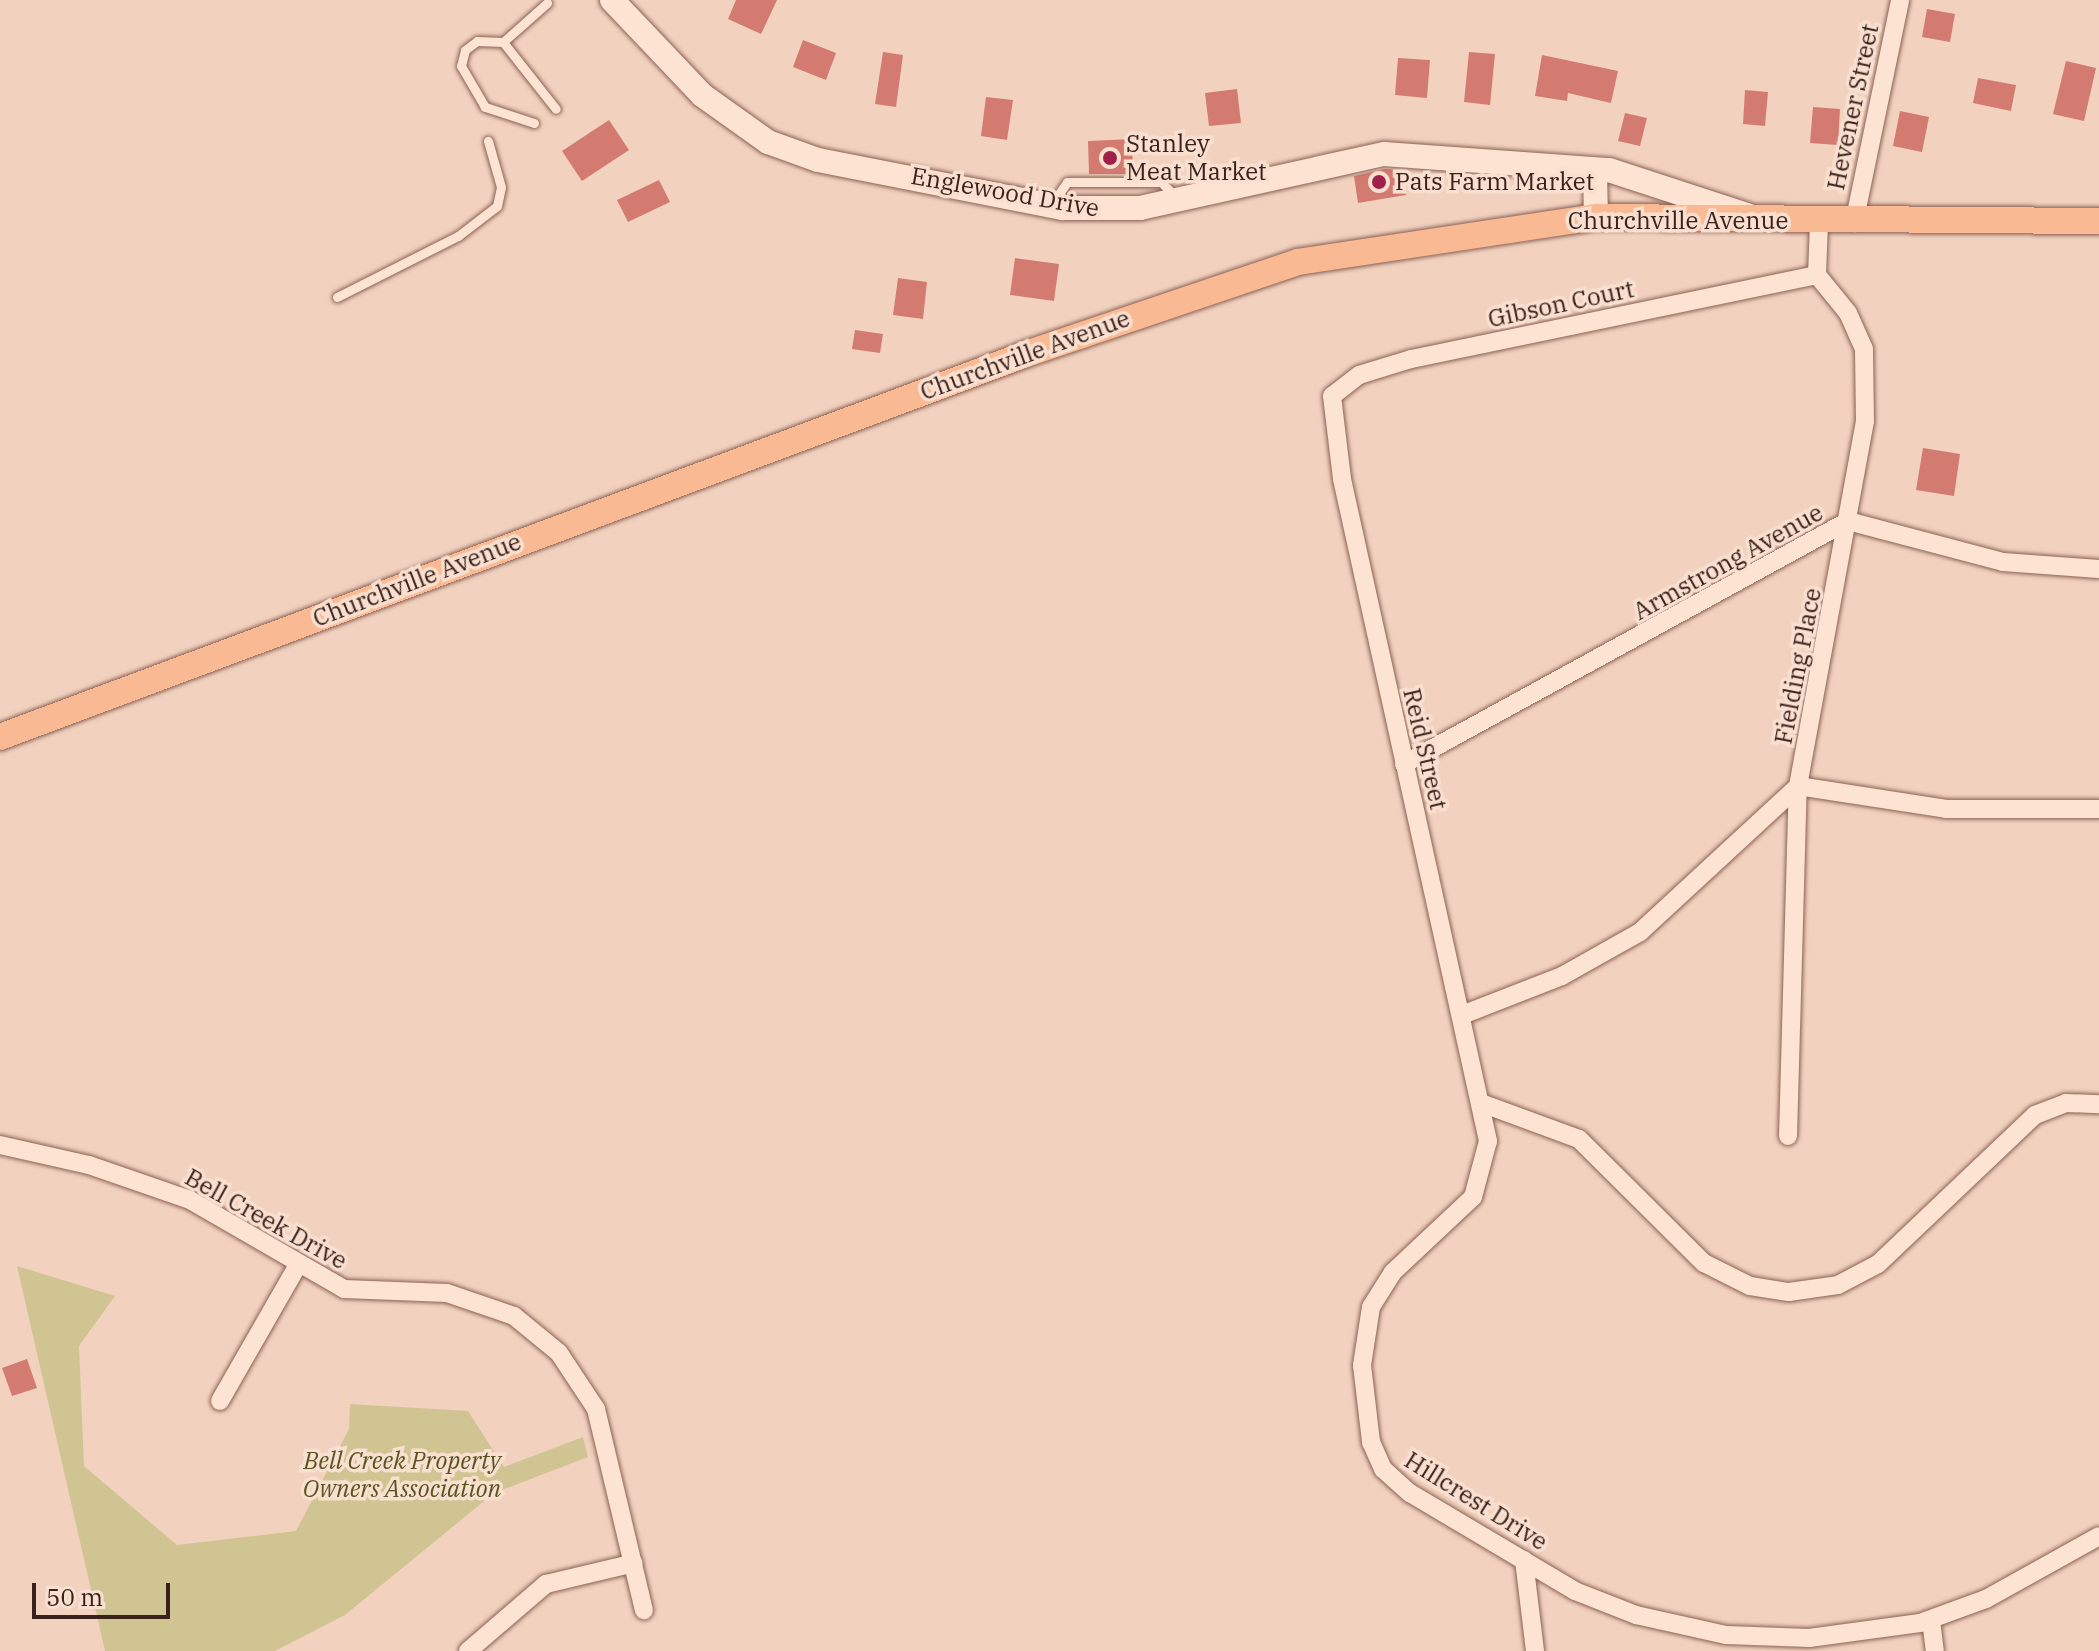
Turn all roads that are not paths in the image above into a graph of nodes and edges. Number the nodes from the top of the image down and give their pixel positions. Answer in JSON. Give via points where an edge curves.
{"nodes":[{"id":1,"x":612,"y":0,"type":"edge"},
{"id":2,"x":1900,"y":0,"type":"edge"},
{"id":3,"x":547,"y":3,"type":"dead end"},
{"id":4,"x":503,"y":42,"type":"junction"},
{"id":5,"x":556,"y":109,"type":"dead end"},
{"id":6,"x":534,"y":123,"type":"dead end"},
{"id":7,"x":488,"y":141,"type":"dead end"},
{"id":8,"x":1595,"y":173,"type":"junction"},
{"id":9,"x":1596,"y":217,"type":"junction"},
{"id":10,"x":1760,"y":220,"type":"junction"},
{"id":11,"x":2099,"y":221,"type":"edge"},
{"id":12,"x":1819,"y":222,"type":"junction"},
{"id":13,"x":1854,"y":223,"type":"junction"},
{"id":14,"x":1817,"y":275,"type":"junction"},
{"id":15,"x":337,"y":297,"type":"dead end"},
{"id":16,"x":1330,"y":403,"type":"joint"},
{"id":17,"x":1848,"y":521,"type":"junction"},
{"id":18,"x":2099,"y":569,"type":"edge"},
{"id":19,"x":0,"y":737,"type":"edge"},
{"id":20,"x":1404,"y":764,"type":"junction"},
{"id":21,"x":1798,"y":786,"type":"junction"},
{"id":22,"x":2099,"y":809,"type":"edge"},
{"id":23,"x":1462,"y":1015,"type":"junction"},
{"id":24,"x":1481,"y":1103,"type":"junction"},
{"id":25,"x":2099,"y":1104,"type":"edge"},
{"id":26,"x":1788,"y":1136,"type":"dead end"},
{"id":27,"x":0,"y":1145,"type":"edge"},
{"id":28,"x":298,"y":1265,"type":"junction"},
{"id":29,"x":220,"y":1401,"type":"dead end"},
{"id":30,"x":2099,"y":1536,"type":"edge"},
{"id":31,"x":1524,"y":1560,"type":"junction"},
{"id":32,"x":634,"y":1563,"type":"junction"},
{"id":33,"x":644,"y":1610,"type":"dead end"},
{"id":34,"x":1931,"y":1620,"type":"junction"},
{"id":35,"x":468,"y":1651,"type":"edge"},
{"id":36,"x":1535,"y":1651,"type":"edge"},
{"id":37,"x":1935,"y":1651,"type":"edge"}],
"edges":[{"from":1,"to":8,"type":"street","name":"Englewood Drive","via":[[702,95],[768,142],[818,160],[1051,205],[1120,211],[1369,155],[1541,163]]},
{"from":2,"to":13,"type":"street","name":"Hevener Street"},
{"from":3,"to":4,"type":"lane"},
{"from":4,"to":5,"type":"lane"},
{"from":4,"to":6,"type":"lane","via":[[477,41],[461,66],[485,107]]},
{"from":7,"to":15,"type":"lane","via":[[501,187],[497,206],[458,236]]},
{"from":8,"to":9,"type":"street"},
{"from":8,"to":10,"type":"street","name":"Englewood Drive","via":[[1652,180]]},
{"from":9,"to":10,"type":"main road","name":"Churchville Avenue"},
{"from":9,"to":19,"type":"main road","name":"Churchville Avenue","via":[[1346,250],[1238,279]]},
{"from":10,"to":12,"type":"main road","name":"Churchville Avenue"},
{"from":11,"to":13,"type":"main road","name":"Churchville Avenue"},
{"from":12,"to":13,"type":"main road","name":"Churchville Avenue"},
{"from":12,"to":14,"type":"street"},
{"from":14,"to":16,"type":"street","name":"Gibson Court","via":[[1411,359],[1359,375],[1337,387]]},
{"from":14,"to":17,"type":"street","name":"Fielding Place","via":[[1853,321],[1867,368]]},
{"from":16,"to":20,"type":"street","name":"Reid Street"},
{"from":17,"to":18,"type":"street","name":"Armstrong Avenue","via":[[2003,562]]},
{"from":17,"to":20,"type":"street","name":"Armstrong Avenue"},
{"from":17,"to":21,"type":"street","name":"Fielding Place"},
{"from":20,"to":23,"type":"street","name":"Reid Street"},
{"from":21,"to":22,"type":"street","via":[[1946,809]]},
{"from":21,"to":23,"type":"street","via":[[1640,932],[1570,973]]},
{"from":21,"to":26,"type":"street","name":"Fielding Place"},
{"from":23,"to":24,"type":"street","name":"Reid Street"},
{"from":24,"to":25,"type":"street","via":[[1579,1139],[1704,1263],[1741,1283],[1789,1292],[1829,1288],[1878,1264],[2035,1115],[2066,1103]]},
{"from":24,"to":31,"type":"street","name":"Hillcrest Drive","via":[[1483,1176],[1454,1221],[1399,1265],[1376,1295],[1365,1330],[1363,1393],[1373,1449],[1392,1480]]},
{"from":27,"to":28,"type":"street","name":"Bell Creek Drive","via":[[89,1165],[190,1200]]},
{"from":28,"to":29,"type":"street"},
{"from":28,"to":32,"type":"street","name":"Bell Creek Drive","via":[[344,1289],[468,1296],[537,1333],[573,1369],[596,1409]]},
{"from":30,"to":34,"type":"street","name":"Hillcrest Drive","via":[[1986,1599]]},
{"from":31,"to":34,"type":"street","name":"Hillcrest Drive","via":[[1609,1606],[1726,1635],[1809,1638]]},
{"from":31,"to":36,"type":"street"},
{"from":32,"to":33,"type":"street","name":"Bell Creek Drive"},
{"from":32,"to":35,"type":"street","via":[[546,1584]]},
{"from":34,"to":37,"type":"street"}]}
